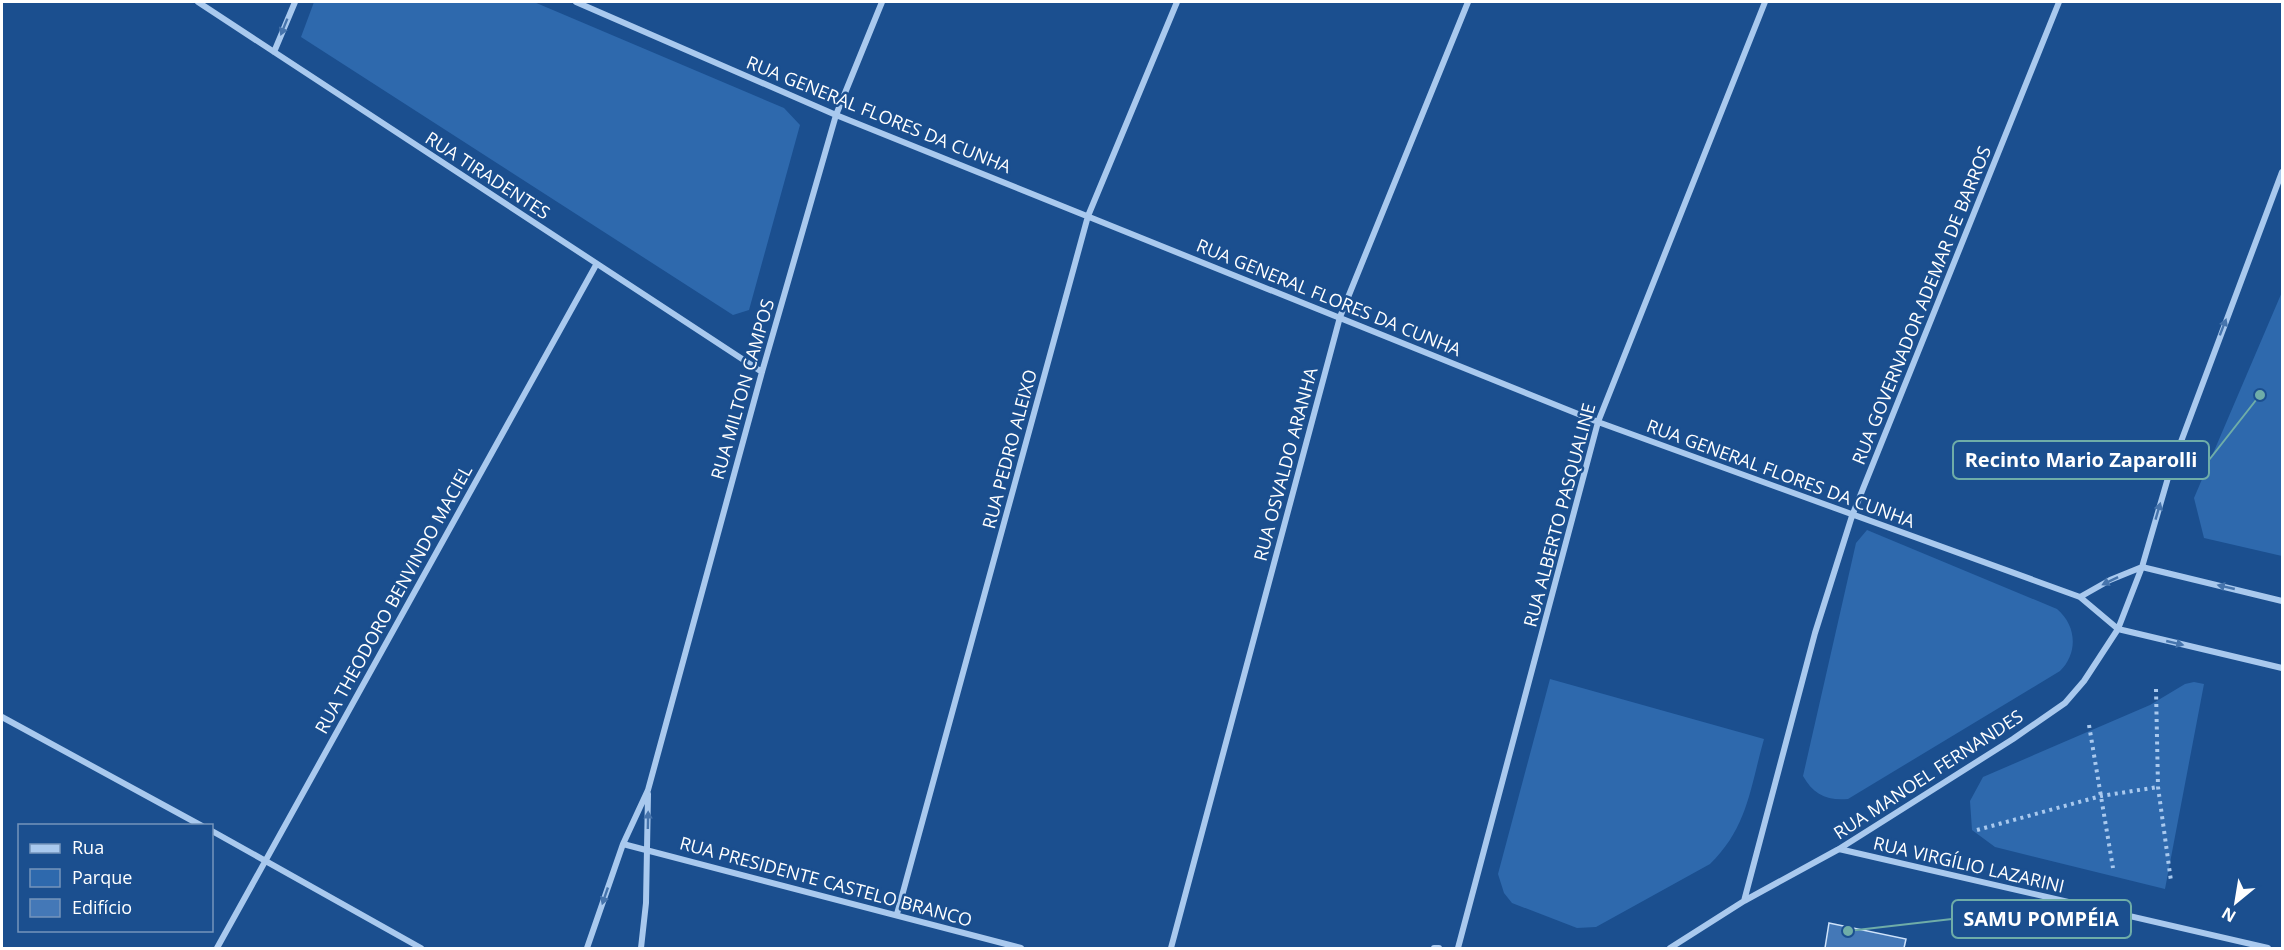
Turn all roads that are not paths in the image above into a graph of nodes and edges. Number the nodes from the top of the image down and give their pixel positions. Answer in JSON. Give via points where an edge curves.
{"nodes":[{"id":1,"x":198,"y":2,"type":"edge"},
{"id":2,"x":295,"y":2,"type":"edge"},
{"id":3,"x":576,"y":2,"type":"edge"},
{"id":4,"x":882,"y":2,"type":"edge"},
{"id":5,"x":1177,"y":2,"type":"edge"},
{"id":6,"x":1468,"y":2,"type":"edge"},
{"id":7,"x":1765,"y":2,"type":"edge"},
{"id":8,"x":2059,"y":2,"type":"edge"},
{"id":9,"x":584,"y":3,"type":"edge"},
{"id":10,"x":274,"y":52,"type":"junction"},
{"id":11,"x":836,"y":115,"type":"junction"},
{"id":12,"x":2283,"y":172,"type":"edge"},
{"id":13,"x":1088,"y":216,"type":"junction"},
{"id":14,"x":596,"y":265,"type":"junction"},
{"id":15,"x":1340,"y":317,"type":"junction"},
{"id":16,"x":762,"y":372,"type":"junction"},
{"id":17,"x":1598,"y":422,"type":"junction"},
{"id":18,"x":1852,"y":516,"type":"junction"},
{"id":19,"x":2142,"y":567,"type":"junction"},
{"id":20,"x":2080,"y":597,"type":"junction"},
{"id":21,"x":2283,"y":601,"type":"edge"},
{"id":22,"x":2118,"y":630,"type":"junction"},
{"id":23,"x":2283,"y":668,"type":"edge"},
{"id":24,"x":2,"y":717,"type":"edge"},
{"id":25,"x":648,"y":790,"type":"junction"},
{"id":26,"x":200,"y":824,"type":"edge"},
{"id":27,"x":213,"y":832,"type":"edge"},
{"id":28,"x":623,"y":844,"type":"junction"},
{"id":29,"x":1839,"y":849,"type":"junction"},
{"id":30,"x":648,"y":850,"type":"junction"},
{"id":31,"x":265,"y":860,"type":"junction"},
{"id":32,"x":1744,"y":901,"type":"junction"},
{"id":33,"x":897,"y":914,"type":"junction"},
{"id":34,"x":218,"y":948,"type":"edge"},
{"id":35,"x":422,"y":948,"type":"edge"},
{"id":36,"x":587,"y":948,"type":"edge"},
{"id":37,"x":641,"y":948,"type":"edge"},
{"id":38,"x":1021,"y":948,"type":"edge"},
{"id":39,"x":1171,"y":948,"type":"edge"},
{"id":40,"x":1434,"y":948,"type":"edge"},
{"id":41,"x":1439,"y":948,"type":"edge"},
{"id":42,"x":1458,"y":948,"type":"edge"},
{"id":43,"x":1670,"y":948,"type":"edge"},
{"id":44,"x":2268,"y":948,"type":"edge"}],
"edges":[{"from":1,"to":10,"type":"street","name":"RUA TIRADENTES"},
{"from":2,"to":10,"type":"street","one_way":true},
{"from":3,"to":9,"type":"street","name":"RUA GENERAL FLORES DA CUNHA"},
{"from":4,"to":11,"type":"street","name":"RUA MILTON CAMPOS"},
{"from":5,"to":13,"type":"street","name":"RUA PEDRO ALEIXO"},
{"from":6,"to":15,"type":"street","name":"RUA OSVALDO ARANHA"},
{"from":7,"to":17,"type":"street","name":"RUA ALBERTO PASQUALINE"},
{"from":8,"to":18,"type":"street","name":"RUA GOVERNADOR ADEMAR DE BARROS"},
{"from":9,"to":11,"type":"street","name":"RUA GENERAL FLORES DA CUNHA"},
{"from":10,"to":14,"type":"street","name":"RUA TIRADENTES"},
{"from":11,"to":13,"type":"street","name":"RUA GENERAL FLORES DA CUNHA"},
{"from":11,"to":16,"type":"street","name":"RUA MILTON CAMPOS"},
{"from":19,"to":12,"type":"street","name":"RUA MANOEL FERNANDES","one_way":true,"via":[[2170,471]]},
{"from":13,"to":15,"type":"street","name":"RUA GENERAL FLORES DA CUNHA"},
{"from":13,"to":33,"type":"street","name":"RUA PEDRO ALEIXO"},
{"from":14,"to":16,"type":"street","name":"RUA TIRADENTES"},
{"from":14,"to":31,"type":"street","name":"RUA THEODORO BENVINDO MACIEL"},
{"from":15,"to":17,"type":"street","name":"RUA GENERAL FLORES DA CUNHA"},
{"from":15,"to":39,"type":"street","name":"RUA OSVALDO ARANHA"},
{"from":16,"to":25,"type":"street","name":"RUA MILTON CAMPOS"},
{"from":17,"to":18,"type":"street","name":"RUA GENERAL FLORES DA CUNHA"},
{"from":17,"to":42,"type":"street","name":"RUA ALBERTO PASQUALINE"},
{"from":18,"to":20,"type":"street","name":"RUA GENERAL FLORES DA CUNHA"},
{"from":18,"to":32,"type":"street","name":"RUA GOVERNADOR ADEMAR DE BARROS","via":[[1815,633]]},
{"from":19,"to":20,"type":"street","one_way":true},
{"from":21,"to":19,"type":"street","one_way":true},
{"from":19,"to":22,"type":"street","name":"RUA MANOEL FERNANDES"},
{"from":20,"to":22,"type":"street","name":"RUA GENERAL FLORES DA CUNHA"},
{"from":22,"to":23,"type":"street","one_way":true},
{"from":22,"to":29,"type":"street","name":"RUA MANOEL FERNANDES","via":[[2065,703]]},
{"from":24,"to":26,"type":"street"},
{"from":25,"to":28,"type":"street","name":"RUA MILTON CAMPOS"},
{"from":30,"to":25,"type":"street","name":"RUA MILTON CAMPOS","one_way":true},
{"from":27,"to":31,"type":"street"},
{"from":28,"to":30,"type":"street","name":"RUA PRESIDENTE CASTELO BRANCO"},
{"from":28,"to":36,"type":"street","name":"RUA MILTON CAMPOS","one_way":true},
{"from":29,"to":32,"type":"street","name":"RUA MANOEL FERNANDES"},
{"from":29,"to":44,"type":"street","name":"RUA VIRGÍLIO LAZARINI"},
{"from":30,"to":33,"type":"street","name":"RUA PRESIDENTE CASTELO BRANCO"},
{"from":30,"to":37,"type":"street","name":"RUA MILTON CAMPOS"},
{"from":31,"to":34,"type":"street","name":"RUA THEODORO BENVINDO MACIEL"},
{"from":31,"to":35,"type":"street"},
{"from":32,"to":43,"type":"street","name":"RUA MANOEL FERNANDES"},
{"from":33,"to":38,"type":"street","name":"RUA PRESIDENTE CASTELO BRANCO"},
{"from":40,"to":41,"type":"street"}]}
